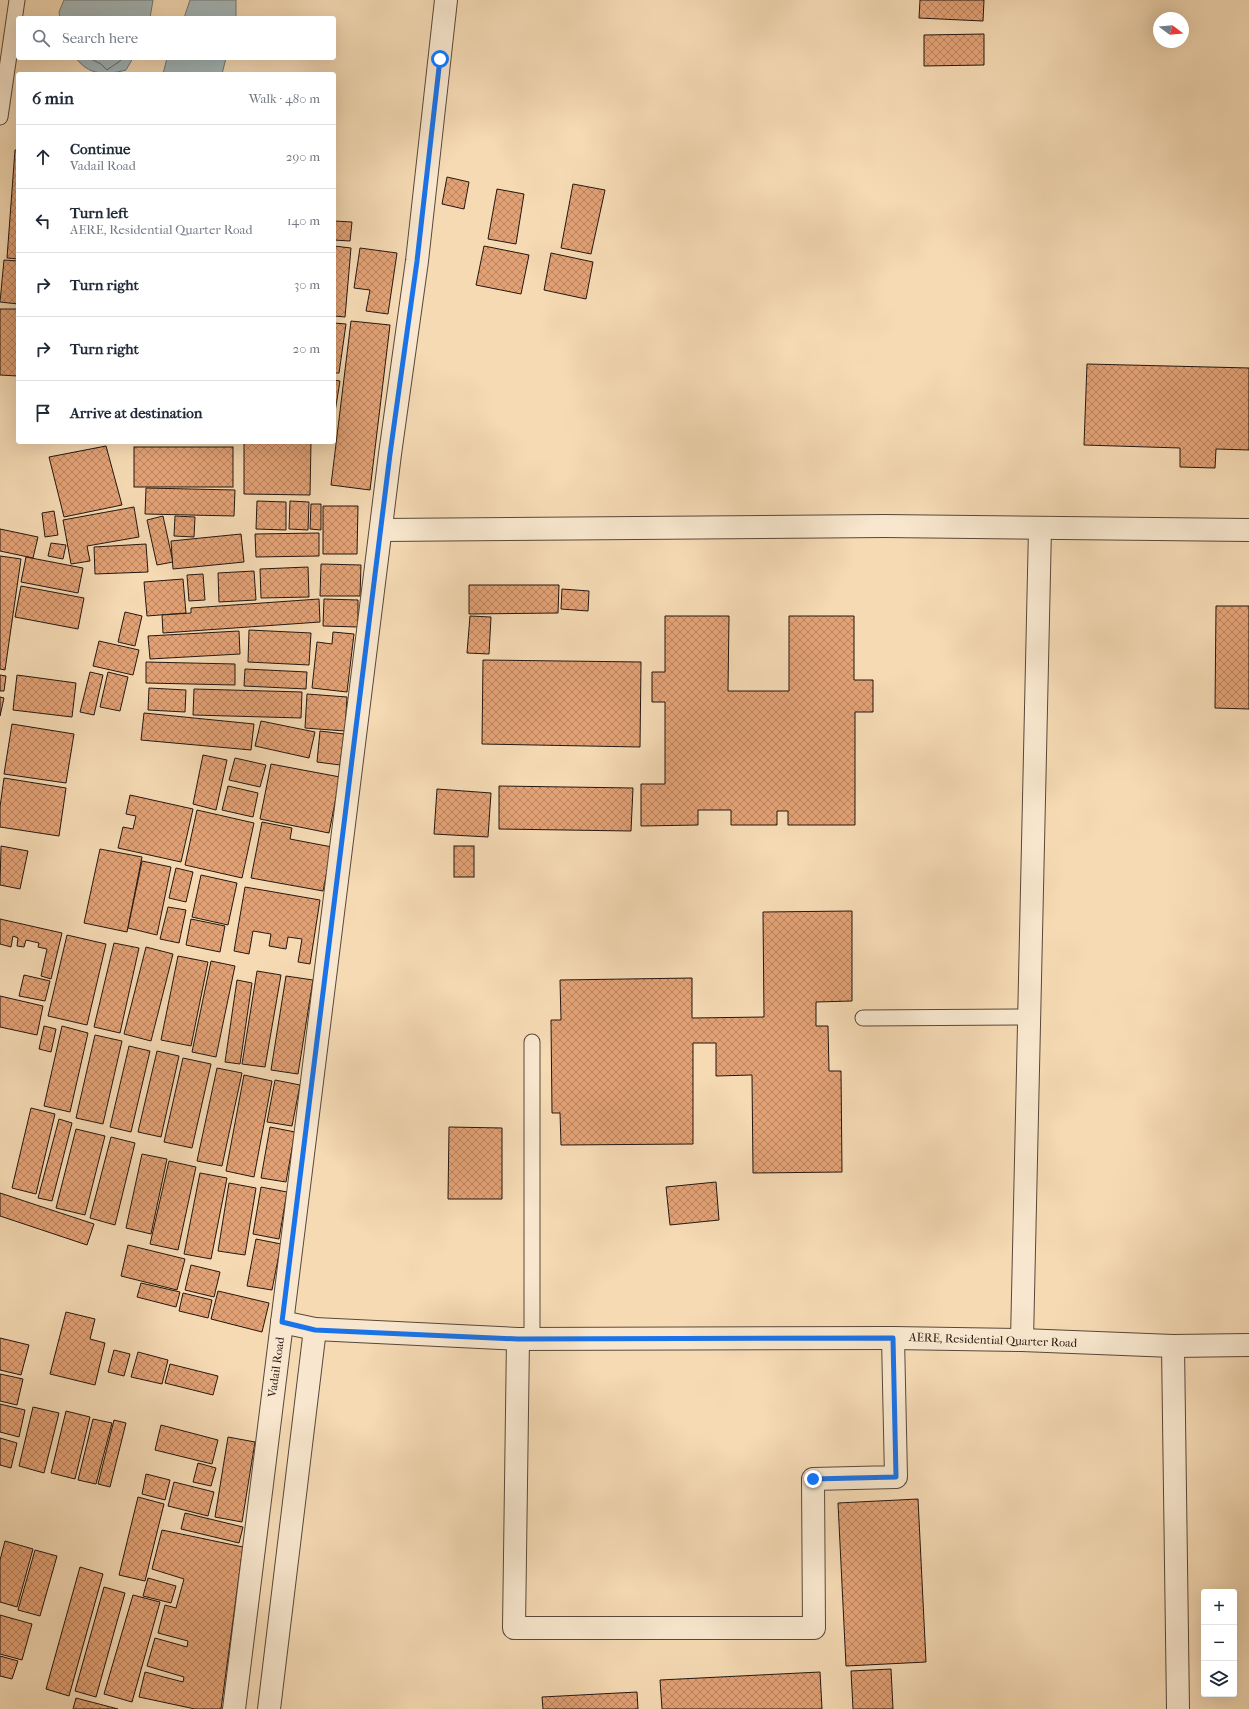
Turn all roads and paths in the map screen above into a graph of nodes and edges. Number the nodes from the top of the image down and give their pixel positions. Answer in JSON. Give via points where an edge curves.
{"nodes":[{"id":1,"x":17,"y":0,"type":"edge"},
{"id":2,"x":446,"y":0,"type":"edge"},
{"id":3,"x":0,"y":117,"type":"edge"},
{"id":4,"x":1040,"y":528,"type":"junction"},
{"id":5,"x":381,"y":530,"type":"junction"},
{"id":6,"x":1249,"y":530,"type":"edge"},
{"id":7,"x":863,"y":1018,"type":"dead end"},
{"id":8,"x":1029,"y":1018,"type":"junction"},
{"id":9,"x":532,"y":1042,"type":"dead end"},
{"id":10,"x":282,"y":1322,"type":"junction"},
{"id":11,"x":315,"y":1330,"type":"junction"},
{"id":12,"x":893,"y":1338,"type":"junction"},
{"id":13,"x":525,"y":1339,"type":"junction"},
{"id":14,"x":1022,"y":1340,"type":"junction"},
{"id":15,"x":1249,"y":1345,"type":"edge"},
{"id":16,"x":1173,"y":1346,"type":"junction"},
{"id":17,"x":234,"y":1709,"type":"edge"},
{"id":18,"x":269,"y":1709,"type":"edge"},
{"id":19,"x":1178,"y":1709,"type":"edge"}],
"edges":[{"from":1,"to":3,"type":"lane"},
{"from":2,"to":5,"type":"street","name":"Vadail Road","via":[[417,261]]},
{"from":4,"to":5,"type":"street","via":[[884,526]]},
{"from":4,"to":6,"type":"street"},
{"from":4,"to":8,"type":"street"},
{"from":5,"to":10,"type":"street","name":"Vadail Road"},
{"from":7,"to":8,"type":"lane"},
{"from":8,"to":14,"type":"street"},
{"from":9,"to":13,"type":"lane"},
{"from":10,"to":11,"type":"street","name":"AERE, Residential Quarter Road"},
{"from":10,"to":17,"type":"street","name":"Vadail Road"},
{"from":11,"to":13,"type":"street","name":"AERE, Residential Quarter Road"},
{"from":11,"to":18,"type":"street"},
{"from":12,"to":13,"type":"street","name":"AERE, Residential Quarter Road"},
{"from":12,"to":13,"type":"street","via":[[896,1477],[813,1479],[814,1628],[514,1628]]},
{"from":12,"to":14,"type":"street","name":"AERE, Residential Quarter Road"},
{"from":14,"to":16,"type":"street","name":"AERE, Residential Quarter Road"},
{"from":15,"to":16,"type":"street","name":"AERE, Residential Quarter Road"},
{"from":16,"to":19,"type":"street"}]}
